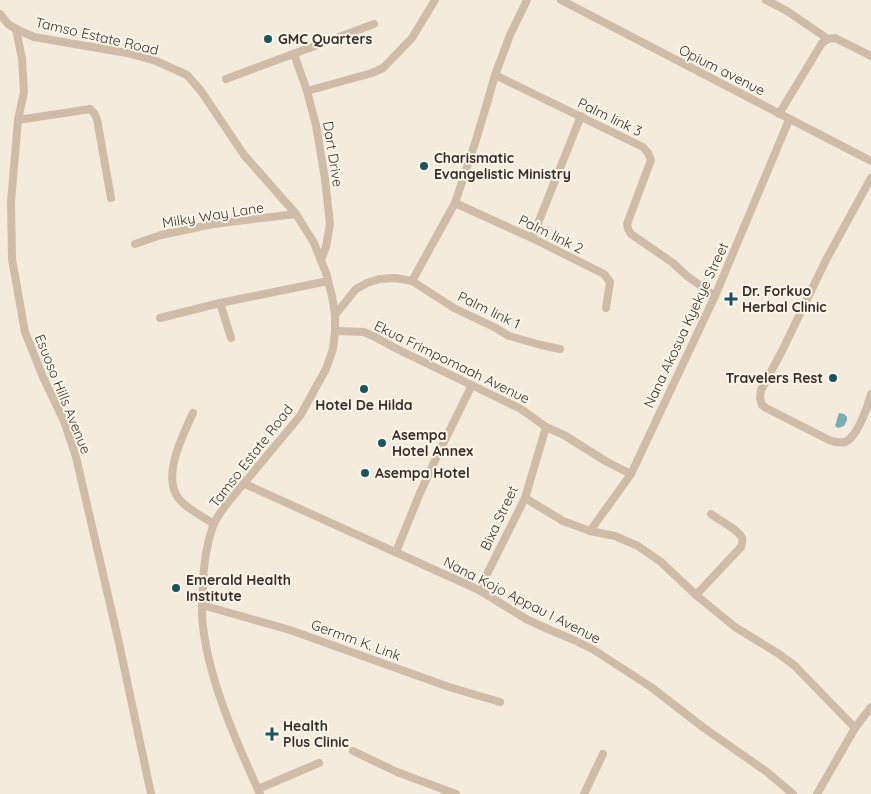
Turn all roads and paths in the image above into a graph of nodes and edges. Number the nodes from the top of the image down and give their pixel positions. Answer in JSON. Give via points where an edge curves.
{"nodes":[{"id":1,"x":435,"y":0,"type":"edge"},
{"id":2,"x":527,"y":0,"type":"edge"},
{"id":3,"x":560,"y":0,"type":"edge"},
{"id":4,"x":766,"y":0,"type":"edge"},
{"id":5,"x":0,"y":14,"type":"edge"},
{"id":6,"x":374,"y":24,"type":"dead end"},
{"id":7,"x":16,"y":29,"type":"junction"},
{"id":8,"x":828,"y":38,"type":"junction"},
{"id":9,"x":294,"y":54,"type":"junction"},
{"id":10,"x":871,"y":56,"type":"edge"},
{"id":11,"x":494,"y":75,"type":"junction"},
{"id":12,"x":226,"y":79,"type":"dead end"},
{"id":13,"x":307,"y":91,"type":"junction"},
{"id":14,"x":779,"y":114,"type":"junction"},
{"id":15,"x":581,"y":116,"type":"junction"},
{"id":16,"x":18,"y":120,"type":"junction"},
{"id":17,"x":789,"y":120,"type":"junction"},
{"id":18,"x":871,"y":161,"type":"edge"},
{"id":19,"x":871,"y":178,"type":"edge"},
{"id":20,"x":111,"y":198,"type":"dead end"},
{"id":21,"x":455,"y":203,"type":"junction"},
{"id":22,"x":296,"y":214,"type":"junction"},
{"id":23,"x":532,"y":238,"type":"junction"},
{"id":24,"x":135,"y":244,"type":"dead end"},
{"id":25,"x":321,"y":260,"type":"junction"},
{"id":26,"x":328,"y":280,"type":"junction"},
{"id":27,"x":412,"y":281,"type":"junction"},
{"id":28,"x":715,"y":296,"type":"junction"},
{"id":29,"x":220,"y":303,"type":"junction"},
{"id":30,"x":606,"y":308,"type":"dead end"},
{"id":31,"x":335,"y":315,"type":"junction"},
{"id":32,"x":160,"y":318,"type":"dead end"},
{"id":33,"x":335,"y":332,"type":"junction"},
{"id":34,"x":230,"y":338,"type":"dead end"},
{"id":35,"x":560,"y":349,"type":"dead end"},
{"id":36,"x":472,"y":385,"type":"junction"},
{"id":37,"x":871,"y":394,"type":"edge"},
{"id":38,"x":193,"y":413,"type":"dead end"},
{"id":39,"x":546,"y":426,"type":"junction"},
{"id":40,"x":631,"y":474,"type":"junction"},
{"id":41,"x":245,"y":484,"type":"junction"},
{"id":42,"x":525,"y":498,"type":"junction"},
{"id":43,"x":711,"y":514,"type":"dead end"},
{"id":44,"x":214,"y":524,"type":"junction"},
{"id":45,"x":590,"y":531,"type":"junction"},
{"id":46,"x":396,"y":552,"type":"junction"},
{"id":47,"x":479,"y":590,"type":"junction"},
{"id":48,"x":696,"y":595,"type":"junction"},
{"id":49,"x":202,"y":605,"type":"junction"},
{"id":50,"x":500,"y":702,"type":"dead end"},
{"id":51,"x":871,"y":707,"type":"edge"},
{"id":52,"x":855,"y":728,"type":"junction"},
{"id":53,"x":352,"y":750,"type":"dead end"},
{"id":54,"x":603,"y":754,"type":"dead end"},
{"id":55,"x":319,"y":763,"type":"dead end"},
{"id":56,"x":259,"y":791,"type":"edge"},
{"id":57,"x":151,"y":794,"type":"edge"},
{"id":58,"x":456,"y":794,"type":"edge"},
{"id":59,"x":584,"y":794,"type":"edge"},
{"id":60,"x":793,"y":794,"type":"edge"},
{"id":61,"x":817,"y":794,"type":"edge"}],
"edges":[{"from":1,"to":13,"type":"street","via":[[412,38],[383,68]]},
{"from":2,"to":11,"type":"street"},
{"from":3,"to":14,"type":"street","name":"Opium avenue"},
{"from":4,"to":8,"type":"street"},
{"from":5,"to":7,"type":"street","name":"Tamso Estate Road"},
{"from":6,"to":9,"type":"street"},
{"from":7,"to":16,"type":"street","name":"Esuoso Hills Avenue","via":[[24,92]]},
{"from":7,"to":22,"type":"street","name":"Tamso Estate Road","via":[[40,39],[127,53],[187,75],[244,155]]},
{"from":8,"to":10,"type":"street","via":[[836,38]]},
{"from":8,"to":14,"type":"street"},
{"from":9,"to":12,"type":"street"},
{"from":9,"to":13,"type":"street","name":"Dart Drive"},
{"from":11,"to":15,"type":"street","name":"Palm link 3"},
{"from":11,"to":21,"type":"street"},
{"from":13,"to":25,"type":"street","name":"Dart Drive","via":[[316,125],[330,224]]},
{"from":14,"to":17,"type":"street","name":"Opium avenue"},
{"from":15,"to":23,"type":"street"},
{"from":15,"to":28,"type":"street","name":"Palm link 3","via":[[643,147],[648,153],[651,160],[628,230]]},
{"from":16,"to":20,"type":"street","via":[[90,109],[97,119]]},
{"from":16,"to":57,"type":"street","name":"Esuoso Hills Avenue","via":[[11,202],[11,252],[26,332],[73,447]]},
{"from":17,"to":18,"type":"street","name":"Opium avenue"},
{"from":17,"to":28,"type":"street","name":"Nana Akosua Kyekye Street"},
{"from":19,"to":37,"type":"street","via":[[826,260],[761,390],[760,398],[766,408],[829,440],[844,442],[854,435]]},
{"from":21,"to":23,"type":"street","name":"Palm link 2"},
{"from":21,"to":27,"type":"street"},
{"from":22,"to":24,"type":"street","name":"Milky Way Lane","via":[[213,224]]},
{"from":22,"to":25,"type":"street","name":"Tamso Estate Road"},
{"from":23,"to":30,"type":"street","name":"Palm link 2","via":[[604,274],[610,282]]},
{"from":25,"to":26,"type":"street","name":"Tamso Estate Road"},
{"from":26,"to":29,"type":"street"},
{"from":26,"to":31,"type":"street","name":"Tamso Estate Road"},
{"from":27,"to":31,"type":"street","via":[[395,278],[367,283],[356,289]]},
{"from":27,"to":35,"type":"street","name":"Palm link 1","via":[[454,308],[509,336]]},
{"from":28,"to":40,"type":"street","name":"Nana Akosua Kyekye Street"},
{"from":29,"to":32,"type":"street"},
{"from":29,"to":34,"type":"street"},
{"from":31,"to":33,"type":"street","name":"Tamso Estate Road"},
{"from":33,"to":36,"type":"street","name":"Ekua Frimpomaah Avenue","via":[[364,332]]},
{"from":33,"to":41,"type":"street","name":"Tamso Estate Road","via":[[326,369],[300,416]]},
{"from":36,"to":39,"type":"street","name":"Ekua Frimpomaah Avenue","via":[[521,409]]},
{"from":36,"to":46,"type":"street","via":[[420,493]]},
{"from":38,"to":44,"type":"street","via":[[173,465],[173,486],[183,504]]},
{"from":39,"to":40,"type":"street","name":"Ekua Frimpomaah Avenue"},
{"from":39,"to":42,"type":"street","name":"Bixa Street"},
{"from":40,"to":45,"type":"street","name":"Nana Akosua Kyekye Street"},
{"from":41,"to":44,"type":"street","name":"Tamso Estate Road"},
{"from":41,"to":46,"type":"street","name":"Nana Kojo Appau I Avenue"},
{"from":42,"to":45,"type":"street"},
{"from":42,"to":47,"type":"street","name":"Bixa Street"},
{"from":43,"to":48,"type":"street","via":[[738,533],[743,542]]},
{"from":44,"to":49,"type":"street","name":"Tamso Estate Road","via":[[204,563]]},
{"from":45,"to":48,"type":"street","via":[[615,536],[638,546],[661,562]]},
{"from":46,"to":47,"type":"street","name":"Nana Kojo Appau I Avenue"},
{"from":47,"to":60,"type":"street","name":"Nana Kojo Appau I Avenue","via":[[526,619],[614,662]]},
{"from":48,"to":52,"type":"street","via":[[735,627],[795,666]]},
{"from":49,"to":50,"type":"street","name":"Germm K. Link","via":[[290,630]]},
{"from":49,"to":56,"type":"street","name":"Tamso Estate Road","via":[[205,638],[215,677],[233,731]]},
{"from":51,"to":52,"type":"street"},
{"from":52,"to":61,"type":"street"},
{"from":53,"to":58,"type":"street","via":[[397,772]]},
{"from":54,"to":59,"type":"street"},
{"from":55,"to":56,"type":"street"}]}
